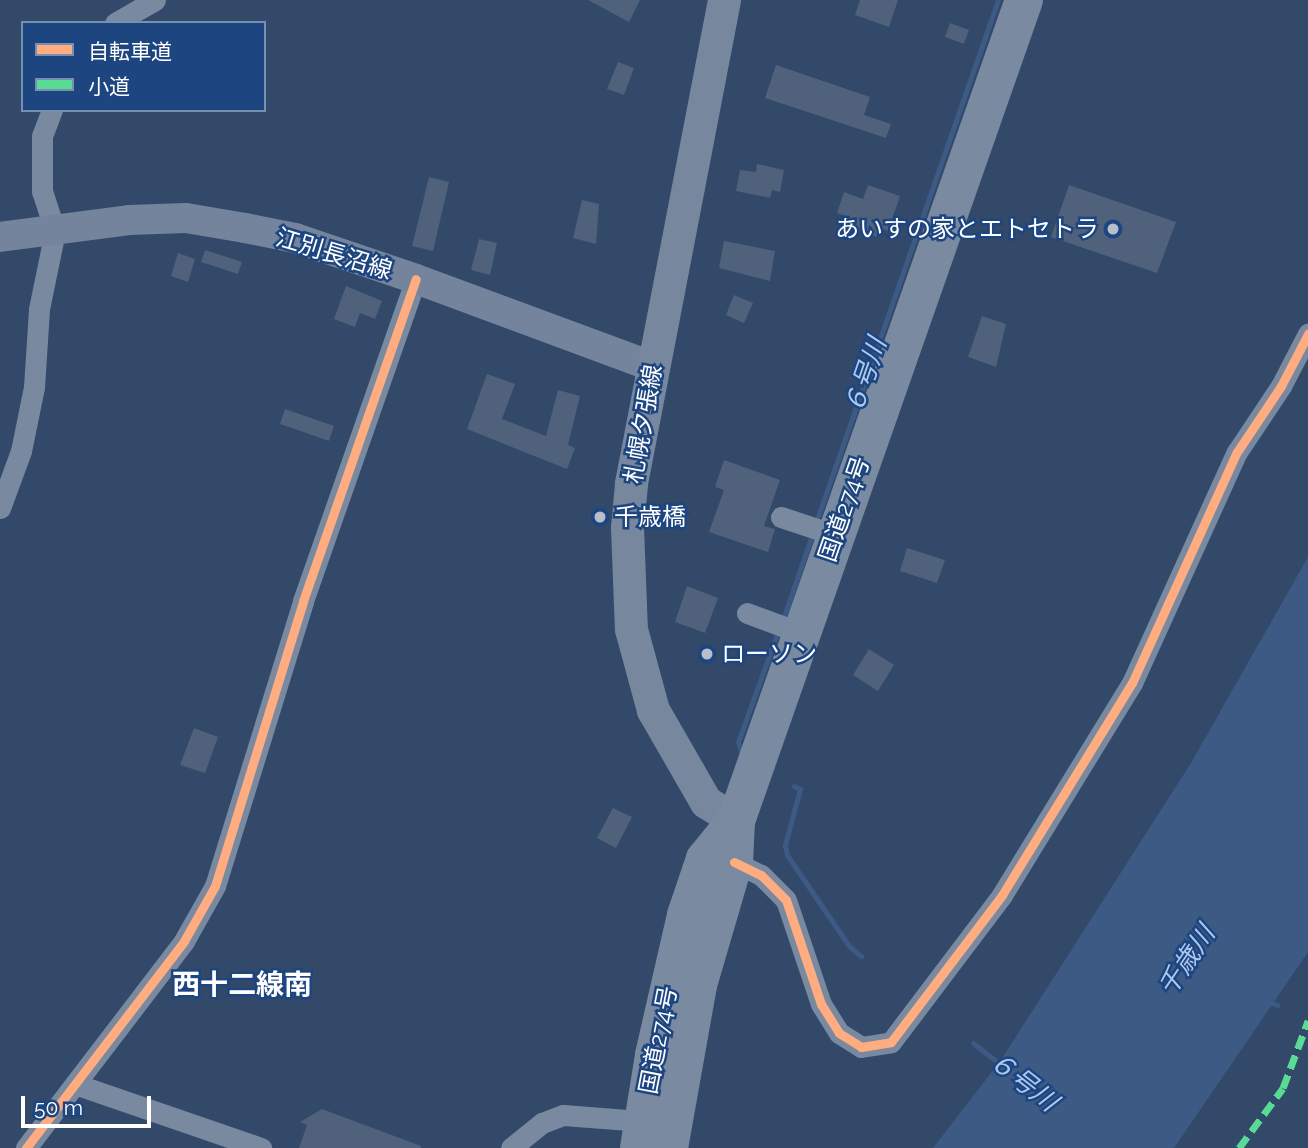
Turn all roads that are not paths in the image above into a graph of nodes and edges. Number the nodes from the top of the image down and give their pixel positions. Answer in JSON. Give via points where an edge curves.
{"nodes":[{"id":1,"x":155,"y":0,"type":"edge"},
{"id":2,"x":724,"y":0,"type":"edge"},
{"id":3,"x":1024,"y":0,"type":"edge"},
{"id":4,"x":118,"y":21,"type":"edge"},
{"id":5,"x":51,"y":112,"type":"edge"},
{"id":6,"x":28,"y":234,"type":"edge"},
{"id":7,"x":416,"y":279,"type":"junction"},
{"id":8,"x":1308,"y":334,"type":"edge"},
{"id":9,"x":654,"y":368,"type":"junction"},
{"id":10,"x":0,"y":508,"type":"edge"},
{"id":11,"x":781,"y":517,"type":"dead end"},
{"id":12,"x":821,"y":530,"type":"junction"},
{"id":13,"x":747,"y":613,"type":"dead end"},
{"id":14,"x":787,"y":628,"type":"junction"},
{"id":15,"x":736,"y":821,"type":"junction"},
{"id":16,"x":734,"y":862,"type":"junction"},
{"id":17,"x":75,"y":1084,"type":"junction"},
{"id":18,"x":656,"y":1135,"type":"edge"},
{"id":19,"x":26,"y":1148,"type":"edge"},
{"id":20,"x":261,"y":1148,"type":"edge"},
{"id":21,"x":511,"y":1148,"type":"edge"}],
"edges":[{"from":1,"to":4,"type":"street"},
{"from":2,"to":9,"type":"main road","name":"札幌夕張線"},
{"from":3,"to":12,"type":"highway","name":"国道274号"},
{"from":5,"to":6,"type":"street","via":[[42,136],[42,191]]},
{"from":6,"to":7,"type":"main road","name":"江別長沼線","via":[[129,220],[186,218],[295,238]]},
{"from":6,"to":10,"type":"street","via":[[39,309],[29,413]]},
{"from":7,"to":9,"type":"main road","name":"江別長沼線"},
{"from":7,"to":17,"type":"street","via":[[303,601],[215,886],[184,941]]},
{"from":8,"to":16,"type":"street","via":[[1281,386],[1237,452],[1132,683],[1002,895],[891,1042],[885,1047],[861,1046],[839,1033],[821,1004],[786,900],[761,875]]},
{"from":9,"to":15,"type":"main road","name":"札幌夕張線","via":[[627,527],[631,629],[653,710],[706,802]]},
{"from":11,"to":12,"type":"street"},
{"from":12,"to":14,"type":"highway","name":"国道274号"},
{"from":13,"to":14,"type":"street"},
{"from":14,"to":15,"type":"highway","name":"国道274号"},
{"from":15,"to":16,"type":"highway","name":"国道274号"},
{"from":15,"to":18,"type":"highway","name":"国道274号","via":[[705,859],[686,915]]},
{"from":16,"to":18,"type":"highway","name":"国道274号"},
{"from":17,"to":19,"type":"street"},
{"from":17,"to":20,"type":"street"},
{"from":18,"to":21,"type":"street","via":[[563,1115],[542,1123]]}]}
